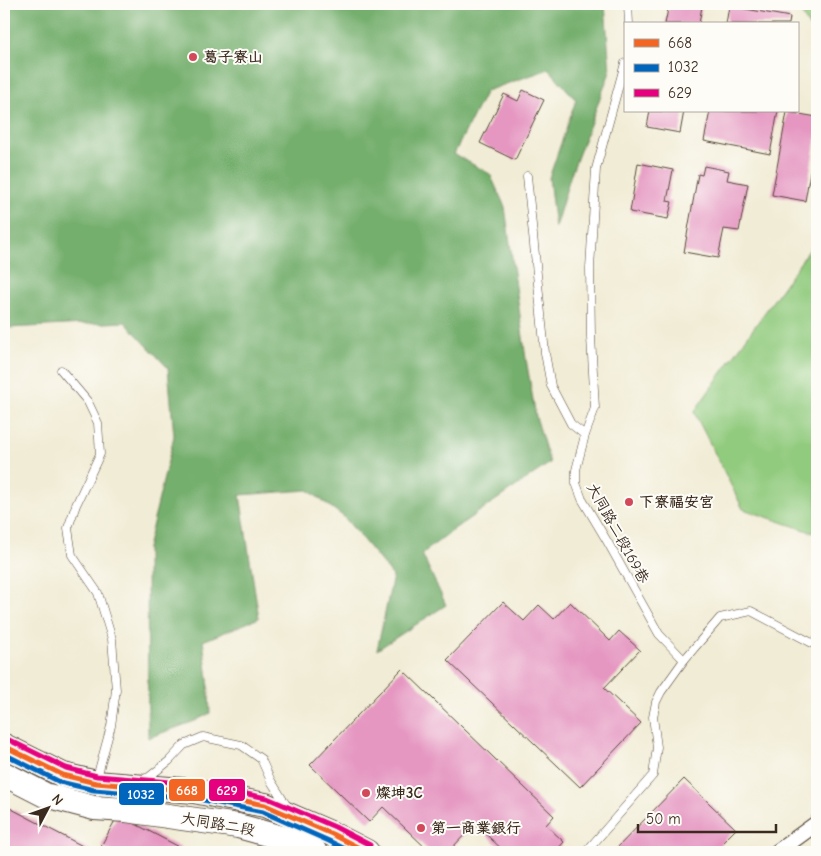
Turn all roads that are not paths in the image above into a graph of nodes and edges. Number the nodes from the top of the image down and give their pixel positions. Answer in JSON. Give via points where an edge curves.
{"nodes":[{"id":1,"x":628,"y":4,"type":"edge"},
{"id":2,"x":629,"y":22,"type":"edge"},
{"id":3,"x":624,"y":67,"type":"edge"},
{"id":4,"x":526,"y":176,"type":"dead end"},
{"id":5,"x":61,"y":370,"type":"dead end"},
{"id":6,"x":584,"y":435,"type":"junction"},
{"id":7,"x":817,"y":641,"type":"edge"},
{"id":8,"x":684,"y":660,"type":"junction"},
{"id":9,"x":4,"y":746,"type":"edge"},
{"id":10,"x":4,"y":774,"type":"edge"},
{"id":11,"x":96,"y":783,"type":"junction"},
{"id":12,"x":130,"y":786,"type":"junction"},
{"id":13,"x":294,"y":818,"type":"junction"},
{"id":14,"x":817,"y":823,"type":"edge"},
{"id":15,"x":315,"y":852,"type":"edge"},
{"id":16,"x":368,"y":852,"type":"edge"},
{"id":17,"x":586,"y":852,"type":"edge"},
{"id":18,"x":777,"y":852,"type":"edge"}],
"edges":[{"from":1,"to":2,"type":"lane"},
{"from":3,"to":6,"type":"lane","name":"大同路二段169巷","via":[[596,169],[590,268],[595,408]]},
{"from":4,"to":6,"type":"lane","via":[[544,353],[552,386],[571,424]]},
{"from":5,"to":11,"type":"lane","via":[[88,402],[98,423],[100,454],[68,528],[72,555],[98,593],[112,639],[116,690],[111,726]]},
{"from":6,"to":8,"type":"lane","name":"大同路二段169巷","via":[[576,470],[576,483],[582,499],[659,634]]},
{"from":7,"to":8,"type":"lane","via":[[812,642],[751,611],[720,618]]},
{"from":8,"to":17,"type":"lane","via":[[656,702],[653,775]]},
{"from":9,"to":11,"type":"main road","name":"大同路二段","via":[[63,775]]},
{"from":10,"to":15,"type":"main road","name":"大同路二段","via":[[45,794],[94,808],[238,826],[282,838]]},
{"from":11,"to":12,"type":"main road","name":"大同路二段"},
{"from":12,"to":13,"type":"main road","name":"大同路二段","via":[[194,791],[265,805]]},
{"from":12,"to":13,"type":"lane","via":[[169,761],[184,745],[203,737],[241,745],[261,759]]},
{"from":13,"to":16,"type":"main road","name":"大同路二段"},
{"from":14,"to":18,"type":"street"}]}
